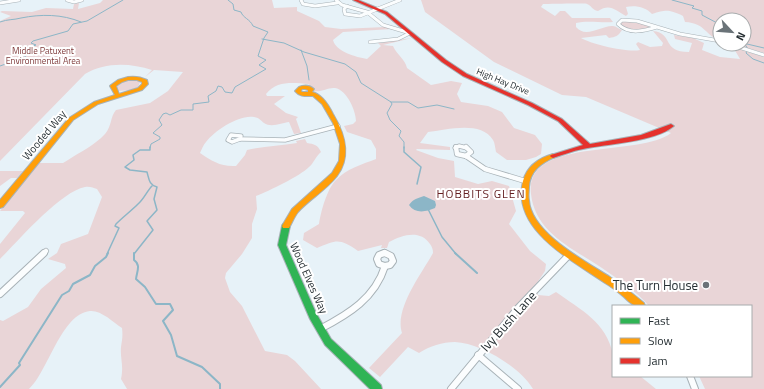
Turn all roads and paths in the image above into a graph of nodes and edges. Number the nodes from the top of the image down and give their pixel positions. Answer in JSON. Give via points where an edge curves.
{"nodes":[{"id":1,"x":19,"y":0,"type":"edge"},
{"id":2,"x":67,"y":0,"type":"edge"},
{"id":3,"x":72,"y":0,"type":"edge"},
{"id":4,"x":82,"y":0,"type":"edge"},
{"id":5,"x":301,"y":0,"type":"edge"},
{"id":6,"x":355,"y":0,"type":"edge"},
{"id":7,"x":400,"y":0,"type":"edge"},
{"id":8,"x":336,"y":1,"type":"edge"},
{"id":9,"x":0,"y":3,"type":"edge"},
{"id":10,"x":346,"y":6,"type":"junction"},
{"id":11,"x":0,"y":7,"type":"edge"},
{"id":12,"x":376,"y":9,"type":"junction"},
{"id":13,"x":370,"y":13,"type":"junction"},
{"id":14,"x":656,"y":27,"type":"junction"},
{"id":15,"x":398,"y":28,"type":"junction"},
{"id":16,"x":410,"y":33,"type":"junction"},
{"id":17,"x":712,"y":40,"type":"edge"},
{"id":18,"x":370,"y":42,"type":"dead end"},
{"id":19,"x":752,"y":52,"type":"edge"},
{"id":20,"x":764,"y":55,"type":"edge"},
{"id":21,"x":310,"y":92,"type":"dead end"},
{"id":22,"x":116,"y":95,"type":"dead end"},
{"id":23,"x":338,"y":126,"type":"junction"},
{"id":24,"x":672,"y":126,"type":"dead end"},
{"id":25,"x":240,"y":139,"type":"dead end"},
{"id":26,"x":589,"y":147,"type":"junction"},
{"id":27,"x":466,"y":156,"type":"dead end"},
{"id":28,"x":525,"y":181,"type":"junction"},
{"id":29,"x":0,"y":205,"type":"edge"},
{"id":30,"x":46,"y":250,"type":"dead end"},
{"id":31,"x":568,"y":256,"type":"junction"},
{"id":32,"x":385,"y":266,"type":"dead end"},
{"id":33,"x":0,"y":294,"type":"edge"},
{"id":34,"x":640,"y":305,"type":"edge"},
{"id":35,"x":320,"y":329,"type":"junction"},
{"id":36,"x":478,"y":355,"type":"junction"},
{"id":37,"x":690,"y":377,"type":"edge"},
{"id":38,"x":377,"y":389,"type":"edge"},
{"id":39,"x":451,"y":389,"type":"edge"},
{"id":40,"x":518,"y":389,"type":"edge"},
{"id":41,"x":695,"y":389,"type":"edge"}],
"edges":[{"from":1,"to":9,"type":"street"},
{"from":2,"to":3,"type":"street"},
{"from":3,"to":4,"type":"street"},
{"from":5,"to":8,"type":"street","via":[[308,6],[322,6]]},
{"from":6,"to":12,"type":"street","name":"High Hay Drive"},
{"from":7,"to":12,"type":"street"},
{"from":8,"to":10,"type":"street","name":"High Hay Drive"},
{"from":9,"to":11,"type":"street"},
{"from":10,"to":13,"type":"street","name":"High Hay Drive"},
{"from":10,"to":13,"type":"street","via":[[344,11],[348,16],[358,17]]},
{"from":12,"to":13,"type":"street"},
{"from":12,"to":15,"type":"street","name":"High Hay Drive","via":[[386,13]]},
{"from":13,"to":15,"type":"street","name":"High Hay Drive","via":[[380,24]]},
{"from":14,"to":14,"type":"street","via":[[628,20],[619,21],[618,24],[622,28],[634,31]]},
{"from":14,"to":17,"type":"street"},
{"from":15,"to":16,"type":"street","name":"High Hay Drive"},
{"from":16,"to":18,"type":"street","via":[[398,38]]},
{"from":16,"to":26,"type":"street","name":"High Hay Drive","via":[[431,52],[464,75],[557,116]]},
{"from":19,"to":20,"type":"street"},
{"from":21,"to":23,"type":"street","name":"Wood Elves Way","via":[[320,99]]},
{"from":22,"to":29,"type":"street","name":"Wooded Way","via":[[89,106],[70,119]]},
{"from":23,"to":25,"type":"street","via":[[278,141]]},
{"from":23,"to":35,"type":"street","name":"Wood Elves Way","via":[[344,145],[340,165],[326,183],[293,211],[282,232],[284,252]]},
{"from":24,"to":26,"type":"street","via":[[651,137]]},
{"from":26,"to":28,"type":"street","via":[[563,151],[545,158],[532,168]]},
{"from":27,"to":28,"type":"street","via":[[486,169]]},
{"from":28,"to":31,"type":"street","via":[[525,200],[531,216],[548,239]]},
{"from":30,"to":33,"type":"street"},
{"from":31,"to":34,"type":"street","via":[[610,281]]},
{"from":31,"to":36,"type":"street","name":"Ivy Bush Lane","via":[[518,308]]},
{"from":32,"to":35,"type":"street","via":[[382,276],[358,307],[350,314]]},
{"from":35,"to":38,"type":"street","name":"Wood Elves Way","via":[[336,350]]},
{"from":36,"to":39,"type":"street","name":"Ivy Bush Lane"},
{"from":36,"to":40,"type":"street"},
{"from":37,"to":41,"type":"street"}]}
